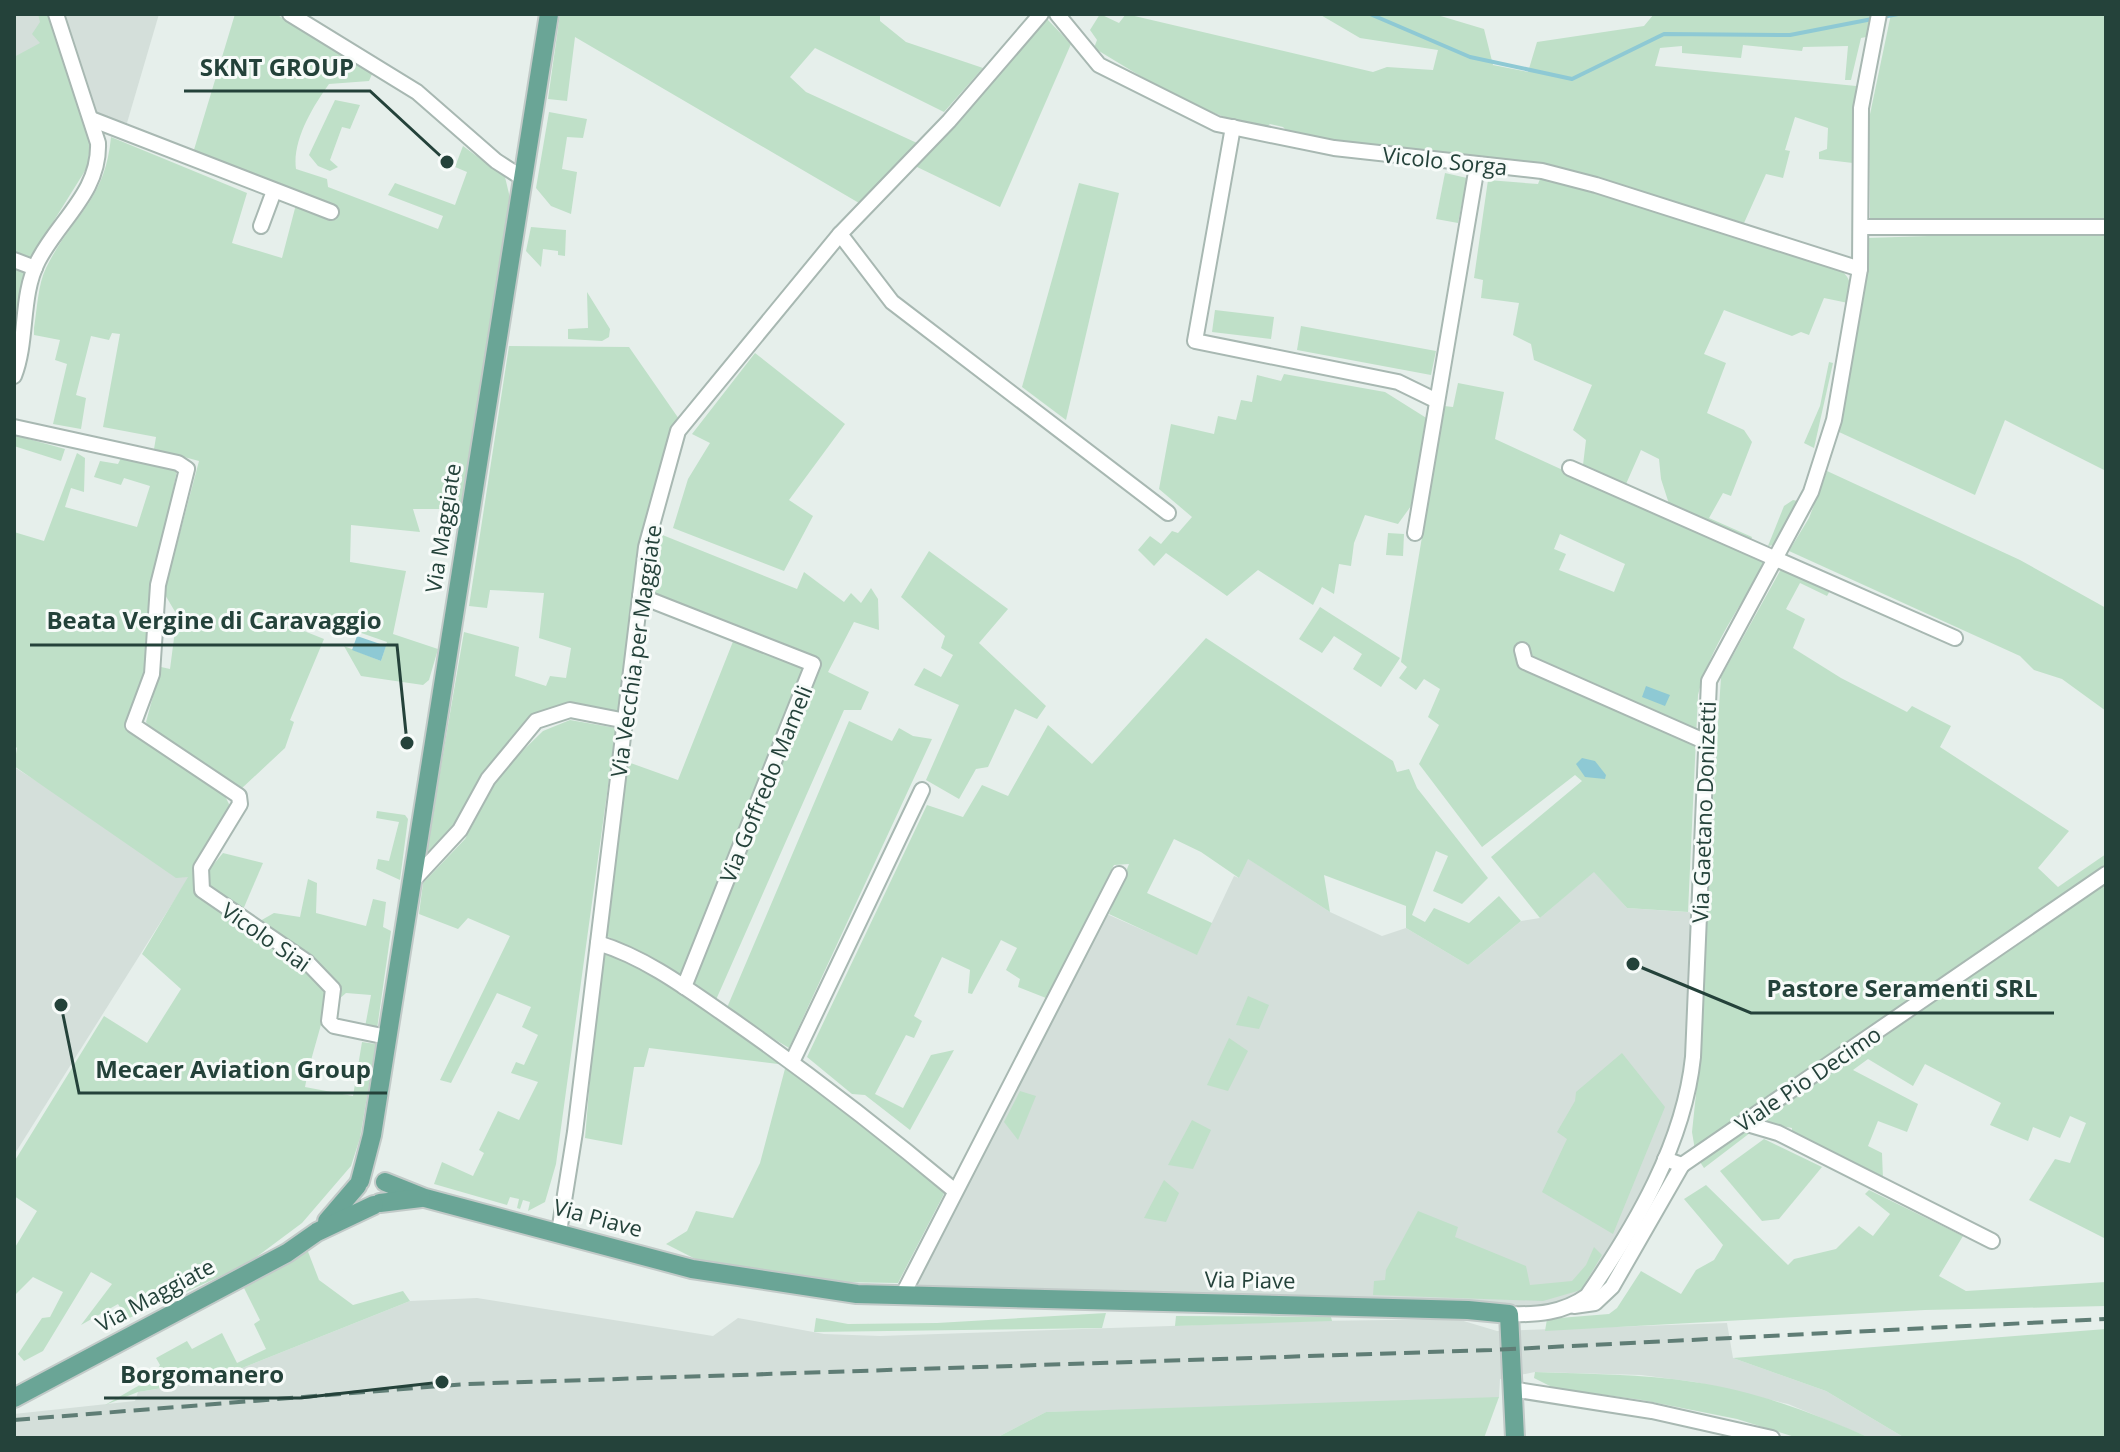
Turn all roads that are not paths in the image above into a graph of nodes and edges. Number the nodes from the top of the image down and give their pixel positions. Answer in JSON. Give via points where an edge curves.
{"nodes":[{"id":1,"x":56,"y":14,"type":"edge"},
{"id":2,"x":290,"y":14,"type":"edge"},
{"id":3,"x":549,"y":14,"type":"edge"},
{"id":4,"x":1041,"y":14,"type":"edge"},
{"id":5,"x":1057,"y":14,"type":"edge"},
{"id":6,"x":1877,"y":21,"type":"edge"},
{"id":7,"x":91,"y":119,"type":"junction"},
{"id":8,"x":1233,"y":127,"type":"junction"},
{"id":9,"x":1477,"y":166,"type":"junction"},
{"id":10,"x":524,"y":179,"type":"junction"},
{"id":11,"x":274,"y":191,"type":"junction"},
{"id":12,"x":331,"y":212,"type":"dead end"},
{"id":13,"x":261,"y":226,"type":"dead end"},
{"id":14,"x":1862,"y":227,"type":"junction"},
{"id":15,"x":2106,"y":227,"type":"edge"},
{"id":16,"x":840,"y":234,"type":"junction"},
{"id":17,"x":14,"y":260,"type":"edge"},
{"id":18,"x":35,"y":268,"type":"junction"},
{"id":19,"x":1860,"y":269,"type":"junction"},
{"id":20,"x":14,"y":376,"type":"edge"},
{"id":21,"x":1437,"y":401,"type":"junction"},
{"id":22,"x":14,"y":427,"type":"edge"},
{"id":23,"x":1570,"y":468,"type":"dead end"},
{"id":24,"x":1168,"y":513,"type":"dead end"},
{"id":25,"x":1415,"y":533,"type":"dead end"},
{"id":26,"x":1776,"y":558,"type":"junction"},
{"id":27,"x":640,"y":596,"type":"junction"},
{"id":28,"x":1955,"y":638,"type":"dead end"},
{"id":29,"x":1522,"y":650,"type":"dead end"},
{"id":30,"x":626,"y":721,"type":"junction"},
{"id":31,"x":1704,"y":741,"type":"junction"},
{"id":32,"x":922,"y":790,"type":"dead end"},
{"id":33,"x":1119,"y":874,"type":"dead end"},
{"id":34,"x":2106,"y":874,"type":"edge"},
{"id":35,"x":409,"y":884,"type":"junction"},
{"id":36,"x":598,"y":943,"type":"junction"},
{"id":37,"x":684,"y":987,"type":"junction"},
{"id":38,"x":387,"y":1037,"type":"junction"},
{"id":39,"x":792,"y":1062,"type":"junction"},
{"id":40,"x":1744,"y":1123,"type":"junction"},
{"id":41,"x":372,"y":1135,"type":"junction"},
{"id":42,"x":1665,"y":1159,"type":"junction"},
{"id":43,"x":1682,"y":1165,"type":"junction"},
{"id":44,"x":383,"y":1180,"type":"junction"},
{"id":45,"x":359,"y":1184,"type":"junction"},
{"id":46,"x":955,"y":1191,"type":"junction"},
{"id":47,"x":425,"y":1198,"type":"junction"},
{"id":48,"x":377,"y":1204,"type":"junction"},
{"id":49,"x":317,"y":1232,"type":"junction"},
{"id":50,"x":559,"y":1232,"type":"junction"},
{"id":51,"x":1992,"y":1241,"type":"dead end"},
{"id":52,"x":902,"y":1296,"type":"junction"},
{"id":53,"x":1573,"y":1306,"type":"junction"},
{"id":54,"x":1509,"y":1314,"type":"junction"},
{"id":55,"x":1511,"y":1395,"type":"junction"},
{"id":56,"x":14,"y":1398,"type":"edge"},
{"id":57,"x":1500,"y":1438,"type":"edge"},
{"id":58,"x":1515,"y":1438,"type":"edge"},
{"id":59,"x":1772,"y":1438,"type":"edge"}],
"edges":[{"from":1,"to":7,"type":"street"},
{"from":2,"to":10,"type":"street","via":[[417,92]]},
{"from":3,"to":10,"type":"main road","name":"Via Maggiate"},
{"from":4,"to":16,"type":"street","name":"Via Vecchia per Maggiate","via":[[949,121]]},
{"from":5,"to":8,"type":"street","name":"Vicolo Sorga","via":[[1099,65]]},
{"from":6,"to":14,"type":"street","name":"Via Gaetano Donizetti","via":[[1861,108]]},
{"from":7,"to":11,"type":"street"},
{"from":7,"to":18,"type":"street","via":[[98,143],[95,177]]},
{"from":8,"to":9,"type":"street","name":"Vicolo Sorga","via":[[1334,148]]},
{"from":8,"to":21,"type":"street","via":[[1195,341],[1398,382]]},
{"from":9,"to":19,"type":"street","name":"Vicolo Sorga","via":[[1542,171],[1596,185]]},
{"from":9,"to":21,"type":"street"},
{"from":10,"to":35,"type":"main road","name":"Via Maggiate"},
{"from":11,"to":12,"type":"street"},
{"from":11,"to":13,"type":"street"},
{"from":14,"to":15,"type":"street"},
{"from":14,"to":19,"type":"street","name":"Via Gaetano Donizetti"},
{"from":16,"to":24,"type":"street","via":[[892,302]]},
{"from":16,"to":27,"type":"street","name":"Via Vecchia per Maggiate","via":[[678,431],[646,547]]},
{"from":17,"to":18,"type":"street"},
{"from":18,"to":20,"type":"street"},
{"from":19,"to":26,"type":"street","name":"Via Gaetano Donizetti","via":[[1823,463]]},
{"from":21,"to":25,"type":"street"},
{"from":22,"to":38,"type":"street","name":"Vicolo Siai","via":[[187,469],[158,585],[152,674],[133,725],[239,796],[240,804],[201,868],[202,890],[307,962],[333,989],[329,1021],[334,1026]]},
{"from":23,"to":26,"type":"street"},
{"from":26,"to":28,"type":"street"},
{"from":26,"to":31,"type":"street","name":"Via Gaetano Donizetti","via":[[1709,681]]},
{"from":27,"to":30,"type":"street","name":"Via Vecchia per Maggiate"},
{"from":27,"to":37,"type":"street","name":"Via Goffredo Mameli","via":[[813,664]]},
{"from":29,"to":31,"type":"street","via":[[1525,662]]},
{"from":30,"to":35,"type":"street","via":[[570,710],[536,721],[488,779],[460,830]]},
{"from":30,"to":36,"type":"street","name":"Via Vecchia per Maggiate"},
{"from":31,"to":42,"type":"street","name":"Via Gaetano Donizetti","via":[[1693,1057],[1682,1118]]},
{"from":32,"to":39,"type":"street"},
{"from":33,"to":46,"type":"street"},
{"from":34,"to":40,"type":"street","name":"Viale Pio Decimo"},
{"from":35,"to":38,"type":"main road","name":"Via Maggiate"},
{"from":36,"to":37,"type":"street","via":[[626,951]]},
{"from":36,"to":50,"type":"street","name":"Via Vecchia per Maggiate"},
{"from":37,"to":39,"type":"street"},
{"from":38,"to":41,"type":"main road","name":"Via Maggiate"},
{"from":39,"to":46,"type":"street"},
{"from":40,"to":43,"type":"street","name":"Viale Pio Decimo"},
{"from":40,"to":51,"type":"street","via":[[1778,1133]]},
{"from":41,"to":44,"type":"main road","name":"Via Maggiate"},
{"from":41,"to":45,"type":"main road","name":"Via Maggiate"},
{"from":42,"to":43,"type":"street"},
{"from":42,"to":53,"type":"street","name":"Via Gaetano Donizetti","via":[[1597,1281]]},
{"from":43,"to":53,"type":"street","via":[[1612,1287],[1595,1303]]},
{"from":44,"to":45,"type":"main road","via":[[372,1175]]},
{"from":44,"to":47,"type":"main road","name":"Via Piave"},
{"from":44,"to":48,"type":"main road","via":[[386,1196]]},
{"from":45,"to":48,"type":"main road","via":[[361,1200]]},
{"from":45,"to":49,"type":"main road","name":"Via Maggiate"},
{"from":46,"to":52,"type":"street"},
{"from":47,"to":48,"type":"main road","name":"Via Piave"},
{"from":47,"to":50,"type":"main road","name":"Via Piave"},
{"from":48,"to":49,"type":"main road","name":"Via Maggiate"},
{"from":49,"to":56,"type":"main road","name":"Via Maggiate","via":[[287,1253]]},
{"from":50,"to":52,"type":"main road","name":"Via Piave","via":[[734,1277]]},
{"from":52,"to":54,"type":"main road","name":"Via Piave"},
{"from":53,"to":54,"type":"street"},
{"from":54,"to":55,"type":"main road"},
{"from":55,"to":57,"type":"main road"},
{"from":55,"to":58,"type":"main road"},
{"from":55,"to":59,"type":"street","via":[[1652,1411]]}]}
